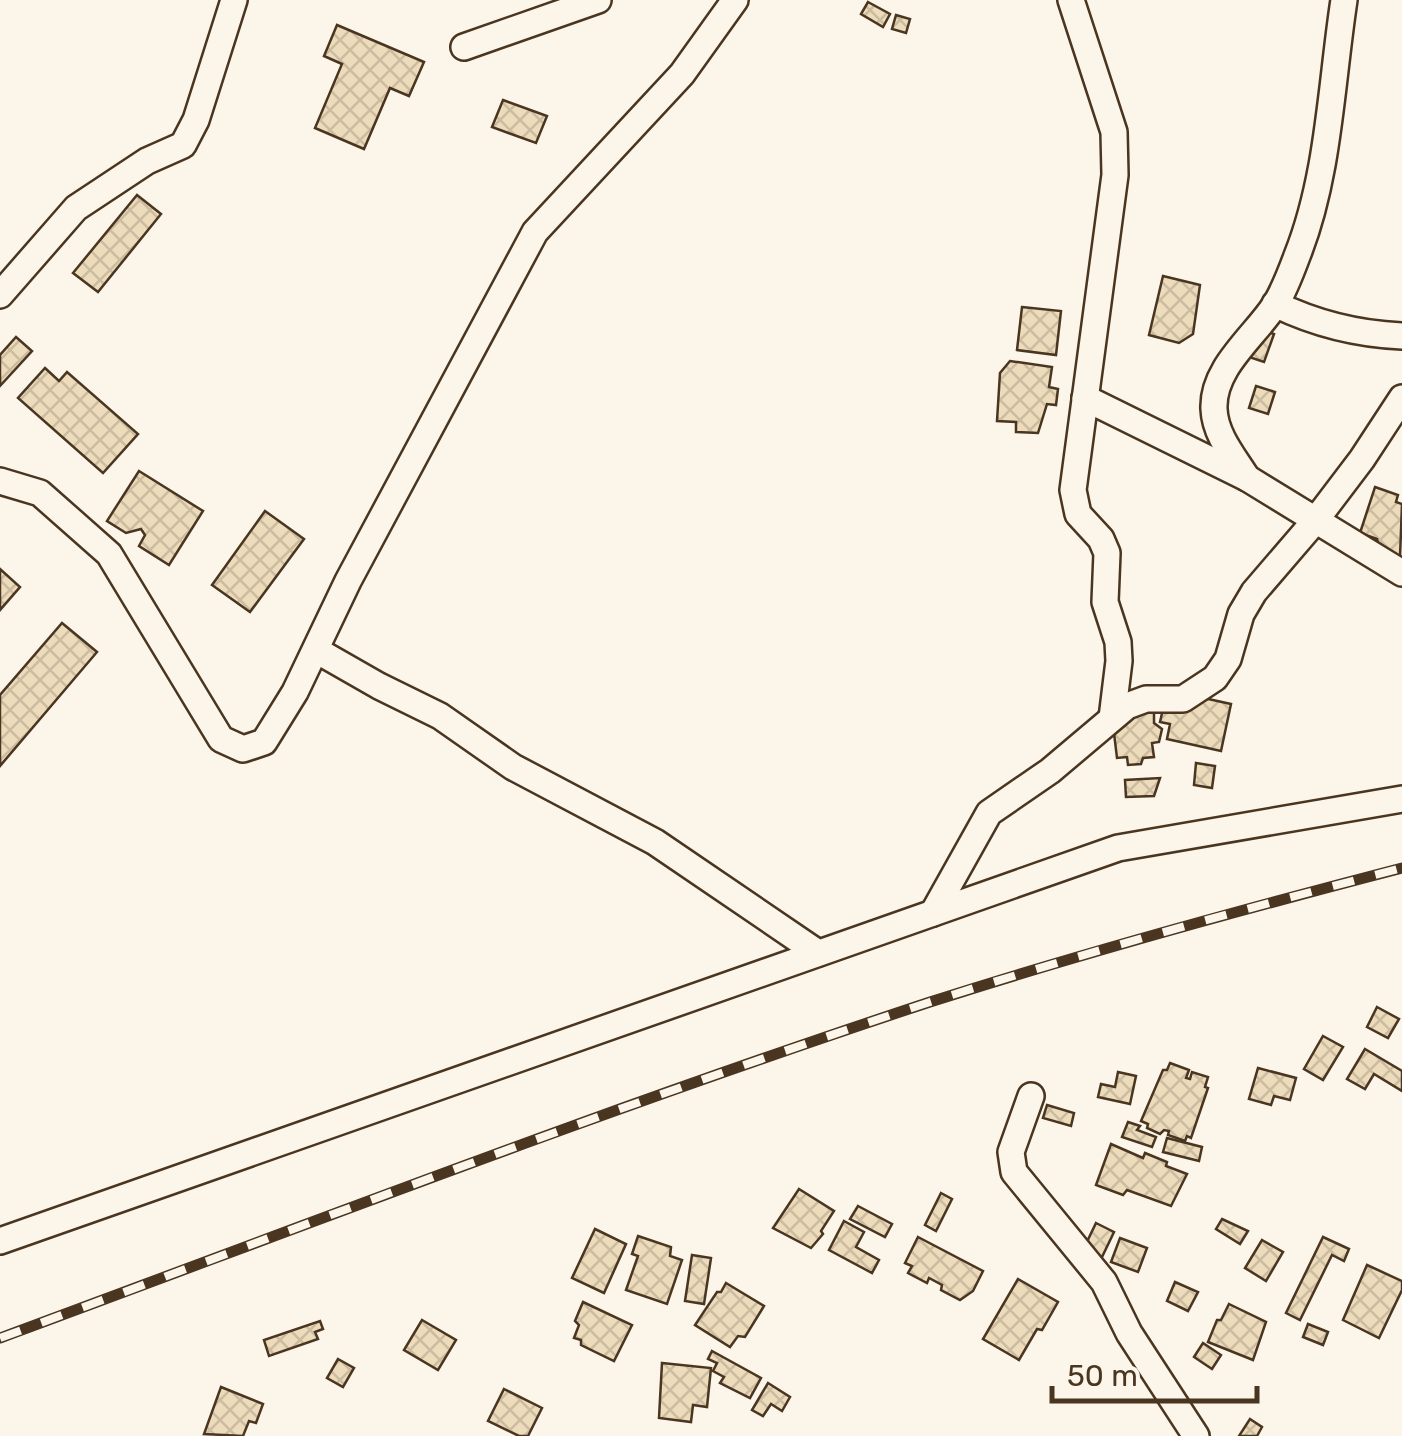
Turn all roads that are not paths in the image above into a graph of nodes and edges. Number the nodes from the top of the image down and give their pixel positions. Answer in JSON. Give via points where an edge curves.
{"nodes":[{"id":1,"x":234,"y":0,"type":"edge"},
{"id":2,"x":598,"y":0,"type":"edge"},
{"id":3,"x":735,"y":0,"type":"edge"},
{"id":4,"x":1072,"y":0,"type":"edge"},
{"id":5,"x":1344,"y":0,"type":"edge"},
{"id":6,"x":464,"y":48,"type":"dead end"},
{"id":7,"x":0,"y":295,"type":"edge"},
{"id":8,"x":1275,"y":304,"type":"junction"},
{"id":9,"x":1402,"y":336,"type":"edge"},
{"id":10,"x":1085,"y":398,"type":"junction"},
{"id":11,"x":1402,"y":398,"type":"edge"},
{"id":12,"x":1246,"y":478,"type":"junction"},
{"id":13,"x":0,"y":480,"type":"edge"},
{"id":14,"x":1315,"y":521,"type":"junction"},
{"id":15,"x":1402,"y":573,"type":"edge"},
{"id":16,"x":316,"y":650,"type":"junction"},
{"id":17,"x":1112,"y":718,"type":"junction"},
{"id":18,"x":1402,"y":799,"type":"edge"},
{"id":19,"x":932,"y":913,"type":"junction"},
{"id":20,"x":818,"y":953,"type":"junction"},
{"id":21,"x":1032,"y":1096,"type":"dead end"},
{"id":22,"x":0,"y":1241,"type":"edge"},
{"id":23,"x":1196,"y":1436,"type":"edge"}],
"edges":[{"from":1,"to":7,"type":"street","via":[[183,145],[147,160],[76,208]]},
{"from":2,"to":6,"type":"street"},
{"from":3,"to":16,"type":"street","via":[[682,74],[535,232]]},
{"from":4,"to":10,"type":"street","via":[[1114,132],[1115,175]]},
{"from":5,"to":8,"type":"street","via":[[1312,208]]},
{"from":8,"to":9,"type":"street","via":[[1338,329]]},
{"from":8,"to":12,"type":"street","via":[[1230,361],[1214,409],[1222,440]]},
{"from":10,"to":12,"type":"street"},
{"from":10,"to":17,"type":"street","via":[[1073,490],[1078,514],[1107,552],[1104,602],[1119,660]]},
{"from":11,"to":14,"type":"street"},
{"from":12,"to":14,"type":"street"},
{"from":13,"to":16,"type":"street","via":[[40,493],[109,554],[221,739],[243,748],[264,742]]},
{"from":14,"to":15,"type":"street"},
{"from":14,"to":17,"type":"street","via":[[1254,592],[1215,678],[1183,699],[1138,700]]},
{"from":16,"to":20,"type":"street","via":[[656,842]]},
{"from":17,"to":19,"type":"street","via":[[989,813]]},
{"from":18,"to":19,"type":"street","via":[[1118,848]]},
{"from":19,"to":20,"type":"street"},
{"from":20,"to":22,"type":"street"},
{"from":21,"to":23,"type":"street","via":[[1011,1152],[1014,1172],[1104,1282]]}]}
